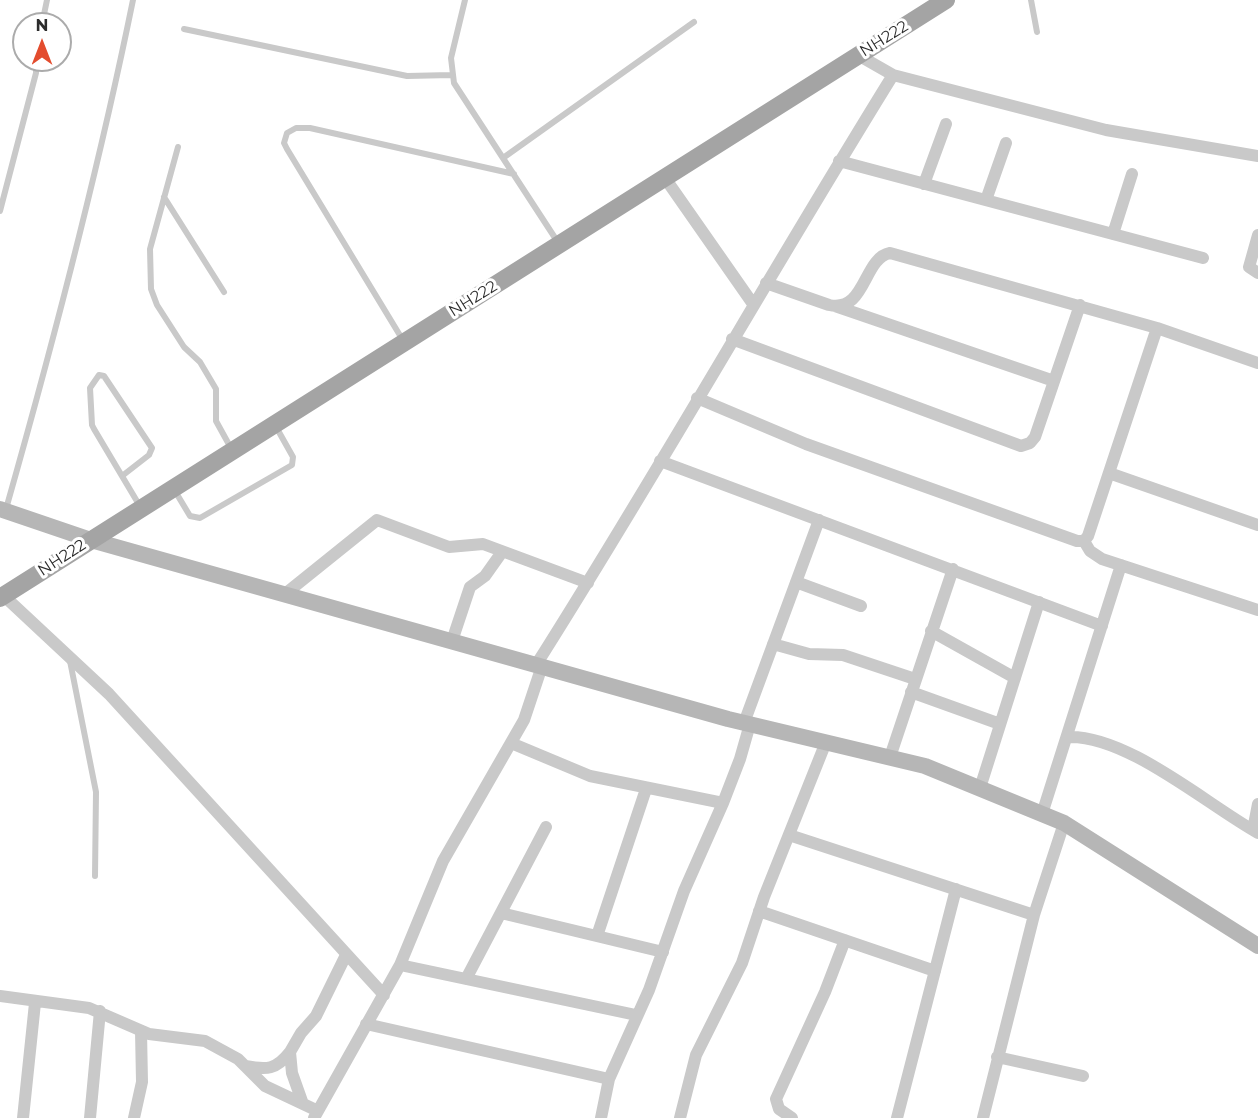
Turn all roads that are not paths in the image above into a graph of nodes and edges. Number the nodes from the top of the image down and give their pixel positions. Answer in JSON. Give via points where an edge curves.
{"nodes":[{"id":1,"x":133,"y":0,"type":"edge"},
{"id":2,"x":465,"y":0,"type":"edge"},
{"id":3,"x":946,"y":0,"type":"edge"},
{"id":4,"x":1031,"y":0,"type":"edge"},
{"id":5,"x":694,"y":22,"type":"dead end"},
{"id":6,"x":184,"y":29,"type":"dead end"},
{"id":7,"x":1037,"y":32,"type":"dead end"},
{"id":8,"x":858,"y":55,"type":"junction"},
{"id":9,"x":36,"y":72,"type":"edge"},
{"id":10,"x":452,"y":75,"type":"junction"},
{"id":11,"x":893,"y":75,"type":"junction"},
{"id":12,"x":946,"y":124,"type":"dead end"},
{"id":13,"x":1006,"y":143,"type":"dead end"},
{"id":14,"x":178,"y":147,"type":"dead end"},
{"id":15,"x":1258,"y":156,"type":"edge"},
{"id":16,"x":503,"y":158,"type":"junction"},
{"id":17,"x":839,"y":161,"type":"junction"},
{"id":18,"x":514,"y":174,"type":"junction"},
{"id":19,"x":1132,"y":174,"type":"dead end"},
{"id":20,"x":664,"y":178,"type":"junction"},
{"id":21,"x":924,"y":184,"type":"junction"},
{"id":22,"x":164,"y":197,"type":"junction"},
{"id":23,"x":986,"y":200,"type":"junction"},
{"id":24,"x":0,"y":211,"type":"edge"},
{"id":25,"x":1113,"y":234,"type":"junction"},
{"id":26,"x":1258,"y":235,"type":"edge"},
{"id":27,"x":559,"y":244,"type":"junction"},
{"id":28,"x":1203,"y":258,"type":"dead end"},
{"id":29,"x":1258,"y":273,"type":"edge"},
{"id":30,"x":766,"y":282,"type":"junction"},
{"id":31,"x":224,"y":292,"type":"dead end"},
{"id":32,"x":753,"y":304,"type":"junction"},
{"id":33,"x":1080,"y":305,"type":"junction"},
{"id":34,"x":834,"y":306,"type":"junction"},
{"id":35,"x":1157,"y":328,"type":"junction"},
{"id":36,"x":732,"y":339,"type":"junction"},
{"id":37,"x":404,"y":342,"type":"junction"},
{"id":38,"x":1258,"y":363,"type":"edge"},
{"id":39,"x":1054,"y":381,"type":"junction"},
{"id":40,"x":697,"y":398,"type":"junction"},
{"id":41,"x":275,"y":424,"type":"junction"},
{"id":42,"x":232,"y":450,"type":"junction"},
{"id":43,"x":660,"y":461,"type":"junction"},
{"id":44,"x":1109,"y":473,"type":"junction"},
{"id":45,"x":122,"y":476,"type":"junction"},
{"id":46,"x":173,"y":488,"type":"junction"},
{"id":47,"x":141,"y":508,"type":"junction"},
{"id":48,"x":3,"y":510,"type":"edge"},
{"id":49,"x":819,"y":520,"type":"junction"},
{"id":50,"x":1258,"y":525,"type":"edge"},
{"id":51,"x":91,"y":540,"type":"junction"},
{"id":52,"x":1084,"y":541,"type":"junction"},
{"id":53,"x":502,"y":552,"type":"junction"},
{"id":54,"x":1121,"y":565,"type":"junction"},
{"id":55,"x":953,"y":569,"type":"junction"},
{"id":56,"x":796,"y":582,"type":"junction"},
{"id":57,"x":588,"y":583,"type":"junction"},
{"id":58,"x":285,"y":594,"type":"junction"},
{"id":59,"x":2,"y":597,"type":"edge"},
{"id":60,"x":1039,"y":602,"type":"junction"},
{"id":61,"x":861,"y":606,"type":"dead end"},
{"id":62,"x":1258,"y":610,"type":"edge"},
{"id":63,"x":1102,"y":626,"type":"junction"},
{"id":64,"x":931,"y":631,"type":"junction"},
{"id":65,"x":452,"y":641,"type":"junction"},
{"id":66,"x":773,"y":644,"type":"junction"},
{"id":67,"x":69,"y":657,"type":"junction"},
{"id":68,"x":539,"y":666,"type":"junction"},
{"id":69,"x":1015,"y":678,"type":"junction"},
{"id":70,"x":913,"y":686,"type":"junction"},
{"id":71,"x":747,"y":723,"type":"junction"},
{"id":72,"x":1000,"y":724,"type":"junction"},
{"id":73,"x":1067,"y":737,"type":"junction"},
{"id":74,"x":826,"y":742,"type":"junction"},
{"id":75,"x":511,"y":743,"type":"junction"},
{"id":76,"x":890,"y":757,"type":"junction"},
{"id":77,"x":980,"y":788,"type":"junction"},
{"id":78,"x":646,"y":789,"type":"junction"},
{"id":79,"x":723,"y":802,"type":"junction"},
{"id":80,"x":1258,"y":804,"type":"edge"},
{"id":81,"x":1042,"y":814,"type":"junction"},
{"id":82,"x":1064,"y":823,"type":"junction"},
{"id":83,"x":546,"y":827,"type":"dead end"},
{"id":84,"x":1256,"y":832,"type":"edge"},
{"id":85,"x":789,"y":835,"type":"junction"},
{"id":86,"x":95,"y":876,"type":"dead end"},
{"id":87,"x":956,"y":889,"type":"junction"},
{"id":88,"x":759,"y":911,"type":"junction"},
{"id":89,"x":501,"y":913,"type":"junction"},
{"id":90,"x":1034,"y":915,"type":"junction"},
{"id":91,"x":597,"y":936,"type":"junction"},
{"id":92,"x":845,"y":940,"type":"junction"},
{"id":93,"x":1258,"y":946,"type":"edge"},
{"id":94,"x":663,"y":952,"type":"junction"},
{"id":95,"x":346,"y":955,"type":"junction"},
{"id":96,"x":400,"y":965,"type":"junction"},
{"id":97,"x":935,"y":971,"type":"junction"},
{"id":98,"x":466,"y":979,"type":"junction"},
{"id":99,"x":384,"y":995,"type":"junction"},
{"id":100,"x":0,"y":996,"type":"edge"},
{"id":101,"x":35,"y":1003,"type":"junction"},
{"id":102,"x":100,"y":1011,"type":"junction"},
{"id":103,"x":636,"y":1015,"type":"junction"},
{"id":104,"x":366,"y":1024,"type":"junction"},
{"id":105,"x":141,"y":1031,"type":"junction"},
{"id":106,"x":290,"y":1052,"type":"junction"},
{"id":107,"x":997,"y":1057,"type":"junction"},
{"id":108,"x":245,"y":1066,"type":"junction"},
{"id":109,"x":1083,"y":1076,"type":"dead end"},
{"id":110,"x":609,"y":1079,"type":"junction"},
{"id":111,"x":303,"y":1104,"type":"junction"},
{"id":112,"x":316,"y":1116,"type":"edge"},
{"id":113,"x":23,"y":1118,"type":"edge"},
{"id":114,"x":90,"y":1118,"type":"edge"},
{"id":115,"x":134,"y":1118,"type":"edge"},
{"id":116,"x":601,"y":1118,"type":"edge"},
{"id":117,"x":680,"y":1118,"type":"edge"},
{"id":118,"x":792,"y":1118,"type":"edge"},
{"id":119,"x":897,"y":1118,"type":"edge"},
{"id":120,"x":984,"y":1118,"type":"edge"}],
"edges":[{"from":1,"to":48,"type":"lane","via":[[106,132],[52,347]]},
{"from":2,"to":10,"type":"lane","via":[[451,58]]},
{"from":3,"to":8,"type":"main road","name":"NH222"},
{"from":4,"to":7,"type":"lane"},
{"from":5,"to":16,"type":"lane"},
{"from":6,"to":10,"type":"lane","via":[[407,76]]},
{"from":8,"to":11,"type":"street"},
{"from":8,"to":20,"type":"main road","name":"NH222"},
{"from":9,"to":24,"type":"lane"},
{"from":10,"to":16,"type":"lane"},
{"from":11,"to":15,"type":"street","via":[[1106,130]]},
{"from":11,"to":17,"type":"street"},
{"from":12,"to":21,"type":"street"},
{"from":13,"to":23,"type":"street"},
{"from":14,"to":22,"type":"lane"},
{"from":16,"to":18,"type":"lane"},
{"from":17,"to":21,"type":"street"},
{"from":17,"to":30,"type":"street"},
{"from":18,"to":27,"type":"lane"},
{"from":18,"to":37,"type":"lane","via":[[310,128],[287,133],[287,149]]},
{"from":19,"to":25,"type":"street"},
{"from":20,"to":27,"type":"main road","name":"NH222"},
{"from":20,"to":32,"type":"street"},
{"from":21,"to":23,"type":"street"},
{"from":22,"to":31,"type":"lane"},
{"from":22,"to":42,"type":"lane","via":[[150,249],[151,289],[184,347],[200,362],[216,389],[216,421]]},
{"from":23,"to":25,"type":"street"},
{"from":25,"to":28,"type":"street"},
{"from":26,"to":29,"type":"street","via":[[1249,261],[1249,267]]},
{"from":27,"to":37,"type":"main road","name":"NH222"},
{"from":30,"to":32,"type":"street"},
{"from":30,"to":34,"type":"street"},
{"from":32,"to":36,"type":"street"},
{"from":33,"to":34,"type":"street","via":[[890,253],[879,260],[857,295]]},
{"from":33,"to":35,"type":"street"},
{"from":33,"to":39,"type":"street"},
{"from":34,"to":39,"type":"street"},
{"from":35,"to":38,"type":"street"},
{"from":35,"to":44,"type":"street"},
{"from":36,"to":39,"type":"street","via":[[1020,446],[1035,437]]},
{"from":36,"to":40,"type":"street"},
{"from":37,"to":41,"type":"main road","name":"NH222"},
{"from":40,"to":43,"type":"street"},
{"from":40,"to":52,"type":"street","via":[[806,444]]},
{"from":41,"to":42,"type":"main road","name":"NH222"},
{"from":41,"to":46,"type":"lane","via":[[293,457],[292,465],[200,518],[190,516]]},
{"from":42,"to":46,"type":"main road","name":"NH222"},
{"from":43,"to":49,"type":"street"},
{"from":43,"to":57,"type":"street"},
{"from":44,"to":50,"type":"street"},
{"from":44,"to":52,"type":"street"},
{"from":45,"to":45,"type":"lane","via":[[149,455],[152,448],[104,376],[99,375],[90,388],[92,425]]},
{"from":45,"to":47,"type":"lane"},
{"from":46,"to":47,"type":"main road","name":"NH222"},
{"from":47,"to":51,"type":"main road","name":"NH222"},
{"from":48,"to":51,"type":"street"},
{"from":49,"to":55,"type":"street"},
{"from":49,"to":56,"type":"street"},
{"from":51,"to":58,"type":"street"},
{"from":51,"to":59,"type":"main road","name":"NH222"},
{"from":52,"to":54,"type":"street","via":[[1095,555]]},
{"from":53,"to":57,"type":"street"},
{"from":53,"to":58,"type":"street","via":[[483,544],[448,547],[377,520]]},
{"from":53,"to":65,"type":"street","via":[[485,576],[470,587]]},
{"from":54,"to":62,"type":"street"},
{"from":54,"to":63,"type":"street"},
{"from":55,"to":60,"type":"street"},
{"from":55,"to":64,"type":"street"},
{"from":56,"to":61,"type":"street"},
{"from":56,"to":66,"type":"street"},
{"from":57,"to":68,"type":"street"},
{"from":58,"to":65,"type":"street"},
{"from":59,"to":67,"type":"street"},
{"from":60,"to":63,"type":"street"},
{"from":60,"to":69,"type":"street"},
{"from":63,"to":73,"type":"street"},
{"from":64,"to":69,"type":"street"},
{"from":64,"to":70,"type":"street"},
{"from":65,"to":68,"type":"street"},
{"from":66,"to":70,"type":"street","via":[[810,654],[843,655]]},
{"from":66,"to":71,"type":"street"},
{"from":67,"to":86,"type":"lane","via":[[96,792]]},
{"from":67,"to":95,"type":"street","via":[[109,694]]},
{"from":68,"to":71,"type":"street"},
{"from":68,"to":75,"type":"street","via":[[530,708]]},
{"from":69,"to":72,"type":"street"},
{"from":70,"to":72,"type":"street"},
{"from":70,"to":76,"type":"street"},
{"from":71,"to":74,"type":"street"},
{"from":71,"to":79,"type":"street","via":[[740,759]]},
{"from":72,"to":77,"type":"street"},
{"from":73,"to":81,"type":"street"},
{"from":73,"to":84,"type":"street","via":[[1096,739],[1158,769]]},
{"from":74,"to":76,"type":"street"},
{"from":74,"to":85,"type":"street"},
{"from":75,"to":78,"type":"street","via":[[573,770]]},
{"from":75,"to":96,"type":"street","via":[[443,861]]},
{"from":76,"to":77,"type":"street","via":[[926,766]]},
{"from":77,"to":81,"type":"street"},
{"from":78,"to":79,"type":"street"},
{"from":78,"to":91,"type":"street"},
{"from":79,"to":94,"type":"street","via":[[684,891]]},
{"from":80,"to":84,"type":"street"},
{"from":81,"to":82,"type":"street"},
{"from":82,"to":90,"type":"street"},
{"from":82,"to":93,"type":"street"},
{"from":83,"to":89,"type":"street"},
{"from":85,"to":87,"type":"street"},
{"from":85,"to":88,"type":"street"},
{"from":87,"to":90,"type":"street"},
{"from":87,"to":97,"type":"street"},
{"from":88,"to":92,"type":"street"},
{"from":88,"to":117,"type":"street","via":[[742,963],[696,1055]]},
{"from":89,"to":91,"type":"street"},
{"from":89,"to":98,"type":"street"},
{"from":90,"to":107,"type":"street"},
{"from":91,"to":94,"type":"street"},
{"from":92,"to":97,"type":"street"},
{"from":92,"to":118,"type":"street","via":[[776,1099],[779,1109]]},
{"from":94,"to":103,"type":"street"},
{"from":95,"to":99,"type":"street"},
{"from":95,"to":106,"type":"street","via":[[316,1016]]},
{"from":96,"to":98,"type":"street"},
{"from":96,"to":99,"type":"street"},
{"from":97,"to":119,"type":"street"},
{"from":98,"to":103,"type":"street"},
{"from":99,"to":104,"type":"street"},
{"from":100,"to":101,"type":"street"},
{"from":101,"to":102,"type":"street"},
{"from":101,"to":113,"type":"street"},
{"from":102,"to":105,"type":"street"},
{"from":102,"to":114,"type":"street"},
{"from":103,"to":110,"type":"street"},
{"from":104,"to":110,"type":"street"},
{"from":104,"to":112,"type":"street"},
{"from":105,"to":108,"type":"street","via":[[205,1041],[233,1054]]},
{"from":105,"to":115,"type":"street","via":[[142,1082]]},
{"from":106,"to":108,"type":"street","via":[[277,1067]]},
{"from":106,"to":111,"type":"street","via":[[292,1073]]},
{"from":107,"to":109,"type":"street"},
{"from":107,"to":120,"type":"street"},
{"from":108,"to":111,"type":"street","via":[[265,1086]]},
{"from":110,"to":116,"type":"street"},
{"from":111,"to":112,"type":"street"}]}
